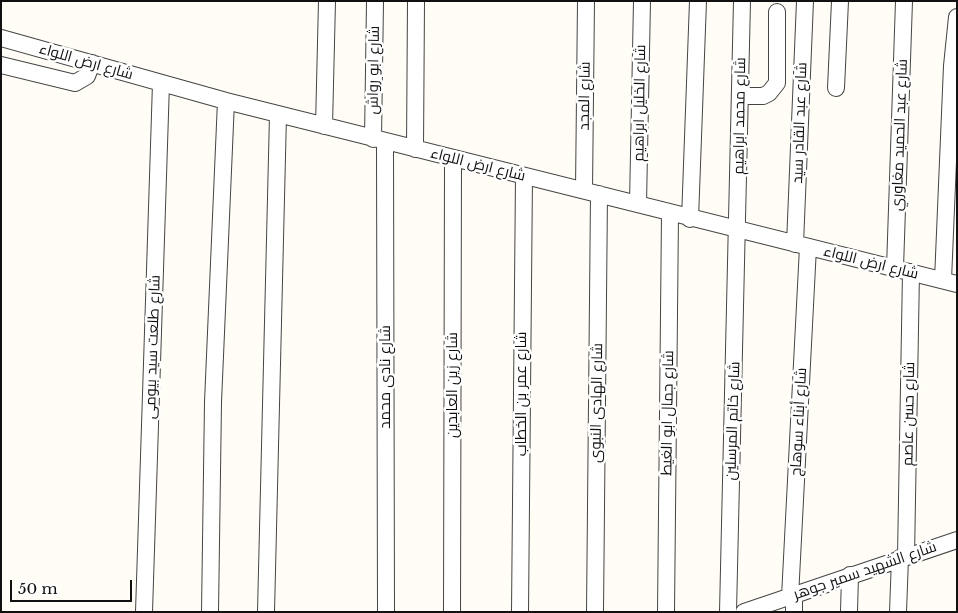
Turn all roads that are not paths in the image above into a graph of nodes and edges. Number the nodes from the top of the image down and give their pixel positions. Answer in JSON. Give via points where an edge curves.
{"nodes":[{"id":1,"x":328,"y":1,"type":"edge"},
{"id":2,"x":375,"y":1,"type":"edge"},
{"id":3,"x":416,"y":1,"type":"edge"},
{"id":4,"x":586,"y":1,"type":"edge"},
{"id":5,"x":642,"y":1,"type":"edge"},
{"id":6,"x":698,"y":1,"type":"edge"},
{"id":7,"x":742,"y":1,"type":"edge"},
{"id":8,"x":805,"y":1,"type":"edge"},
{"id":9,"x":840,"y":1,"type":"edge"},
{"id":10,"x":904,"y":1,"type":"edge"},
{"id":11,"x":777,"y":12,"type":"dead end"},
{"id":12,"x":957,"y":17,"type":"edge"},
{"id":13,"x":1,"y":38,"type":"edge"},
{"id":14,"x":92,"y":63,"type":"junction"},
{"id":15,"x":1,"y":65,"type":"edge"},
{"id":16,"x":161,"y":83,"type":"junction"},
{"id":17,"x":836,"y":88,"type":"dead end"},
{"id":18,"x":740,"y":96,"type":"junction"},
{"id":19,"x":226,"y":101,"type":"junction"},
{"id":20,"x":278,"y":114,"type":"junction"},
{"id":21,"x":324,"y":126,"type":"junction"},
{"id":22,"x":379,"y":140,"type":"junction"},
{"id":23,"x":415,"y":149,"type":"junction"},
{"id":24,"x":453,"y":159,"type":"junction"},
{"id":25,"x":524,"y":176,"type":"junction"},
{"id":26,"x":591,"y":192,"type":"junction"},
{"id":27,"x":638,"y":204,"type":"junction"},
{"id":28,"x":670,"y":214,"type":"junction"},
{"id":29,"x":690,"y":218,"type":"junction"},
{"id":30,"x":738,"y":230,"type":"junction"},
{"id":31,"x":802,"y":246,"type":"junction"},
{"id":32,"x":903,"y":270,"type":"junction"},
{"id":33,"x":950,"y":282,"type":"edge"},
{"id":34,"x":957,"y":540,"type":"edge"},
{"id":35,"x":903,"y":557,"type":"junction"},
{"id":36,"x":850,"y":575,"type":"junction"},
{"id":37,"x":792,"y":601,"type":"edge"},
{"id":38,"x":144,"y":612,"type":"edge"},
{"id":39,"x":210,"y":612,"type":"edge"},
{"id":40,"x":266,"y":612,"type":"edge"},
{"id":41,"x":386,"y":612,"type":"edge"},
{"id":42,"x":452,"y":612,"type":"edge"},
{"id":43,"x":520,"y":612,"type":"edge"},
{"id":44,"x":595,"y":612,"type":"edge"},
{"id":45,"x":666,"y":612,"type":"edge"},
{"id":46,"x":728,"y":612,"type":"edge"},
{"id":47,"x":744,"y":612,"type":"edge"},
{"id":48,"x":849,"y":612,"type":"edge"},
{"id":49,"x":898,"y":612,"type":"edge"}],
"edges":[{"from":1,"to":21,"type":"street"},
{"from":2,"to":22,"type":"street","name":"شارع ابو رواش"},
{"from":3,"to":23,"type":"street"},
{"from":4,"to":26,"type":"street","name":"شارع المجد"},
{"from":5,"to":27,"type":"street","name":"شارع الخليل ابراهيم"},
{"from":6,"to":29,"type":"street"},
{"from":7,"to":18,"type":"street","name":"شارع محمد ابراهيم"},
{"from":8,"to":31,"type":"street","name":"شارع عبد القادر سيد"},
{"from":9,"to":17,"type":"street"},
{"from":10,"to":32,"type":"street","name":"شارع عبد الحميد مغاوري"},
{"from":11,"to":18,"type":"street","via":[[777,83],[763,96]]},
{"from":12,"to":33,"type":"street","via":[[952,66]]},
{"from":13,"to":14,"type":"street","name":"شارع ارض اللواء"},
{"from":14,"to":15,"type":"street","via":[[87,76],[75,83]]},
{"from":14,"to":16,"type":"street","name":"شارع ارض اللواء"},
{"from":16,"to":19,"type":"street","name":"شارع ارض اللواء"},
{"from":16,"to":38,"type":"street","name":"شارع طلعت سيد بيومى"},
{"from":18,"to":30,"type":"street","name":"شارع محمد ابراهيم"},
{"from":19,"to":20,"type":"street","name":"شارع ارض اللواء"},
{"from":19,"to":39,"type":"street","via":[[213,402]]},
{"from":20,"to":21,"type":"street","name":"شارع ارض اللواء"},
{"from":20,"to":40,"type":"street"},
{"from":21,"to":22,"type":"street","name":"شارع ارض اللواء"},
{"from":22,"to":23,"type":"street","name":"شارع ارض اللواء"},
{"from":22,"to":41,"type":"street","name":"شارع نادى محمد"},
{"from":23,"to":24,"type":"street","name":"شارع ارض اللواء"},
{"from":24,"to":25,"type":"street","name":"شارع ارض اللواء"},
{"from":24,"to":42,"type":"street","name":"شارع زين العابدين"},
{"from":25,"to":26,"type":"street","name":"شارع ارض اللواء"},
{"from":25,"to":43,"type":"street","name":"شارع عمر بن الخطاب"},
{"from":26,"to":27,"type":"street","name":"شارع ارض اللواء"},
{"from":26,"to":44,"type":"street","name":"شارع الهادى النبوى"},
{"from":27,"to":28,"type":"street","name":"شارع ارض اللواء"},
{"from":28,"to":29,"type":"street","name":"شارع ارض اللواء"},
{"from":28,"to":45,"type":"street","name":"شارع جمال ابو الغيط"},
{"from":29,"to":30,"type":"street","name":"شارع ارض اللواء"},
{"from":30,"to":31,"type":"street","name":"شارع ارض اللواء"},
{"from":30,"to":46,"type":"street","name":"شارع خاتم المرسلين"},
{"from":31,"to":32,"type":"street","name":"شارع ارض اللواء"},
{"from":31,"to":37,"type":"street","name":"شارع أبناء سوهاج"},
{"from":32,"to":33,"type":"street","name":"شارع ارض اللواء"},
{"from":32,"to":35,"type":"street","name":"شارع حسن عاصم"},
{"from":34,"to":35,"type":"street","name":"شارع الشهيد سمير جوهر"},
{"from":35,"to":36,"type":"street","name":"شارع الشهيد سمير جوهر"},
{"from":35,"to":49,"type":"street","name":"شارع حسن عاصم"},
{"from":36,"to":37,"type":"street","name":"شارع الشهيد سمير جوهر"},
{"from":36,"to":48,"type":"street"},
{"from":37,"to":47,"type":"street","name":"شارع الشهيد سمير جوهر"}]}
